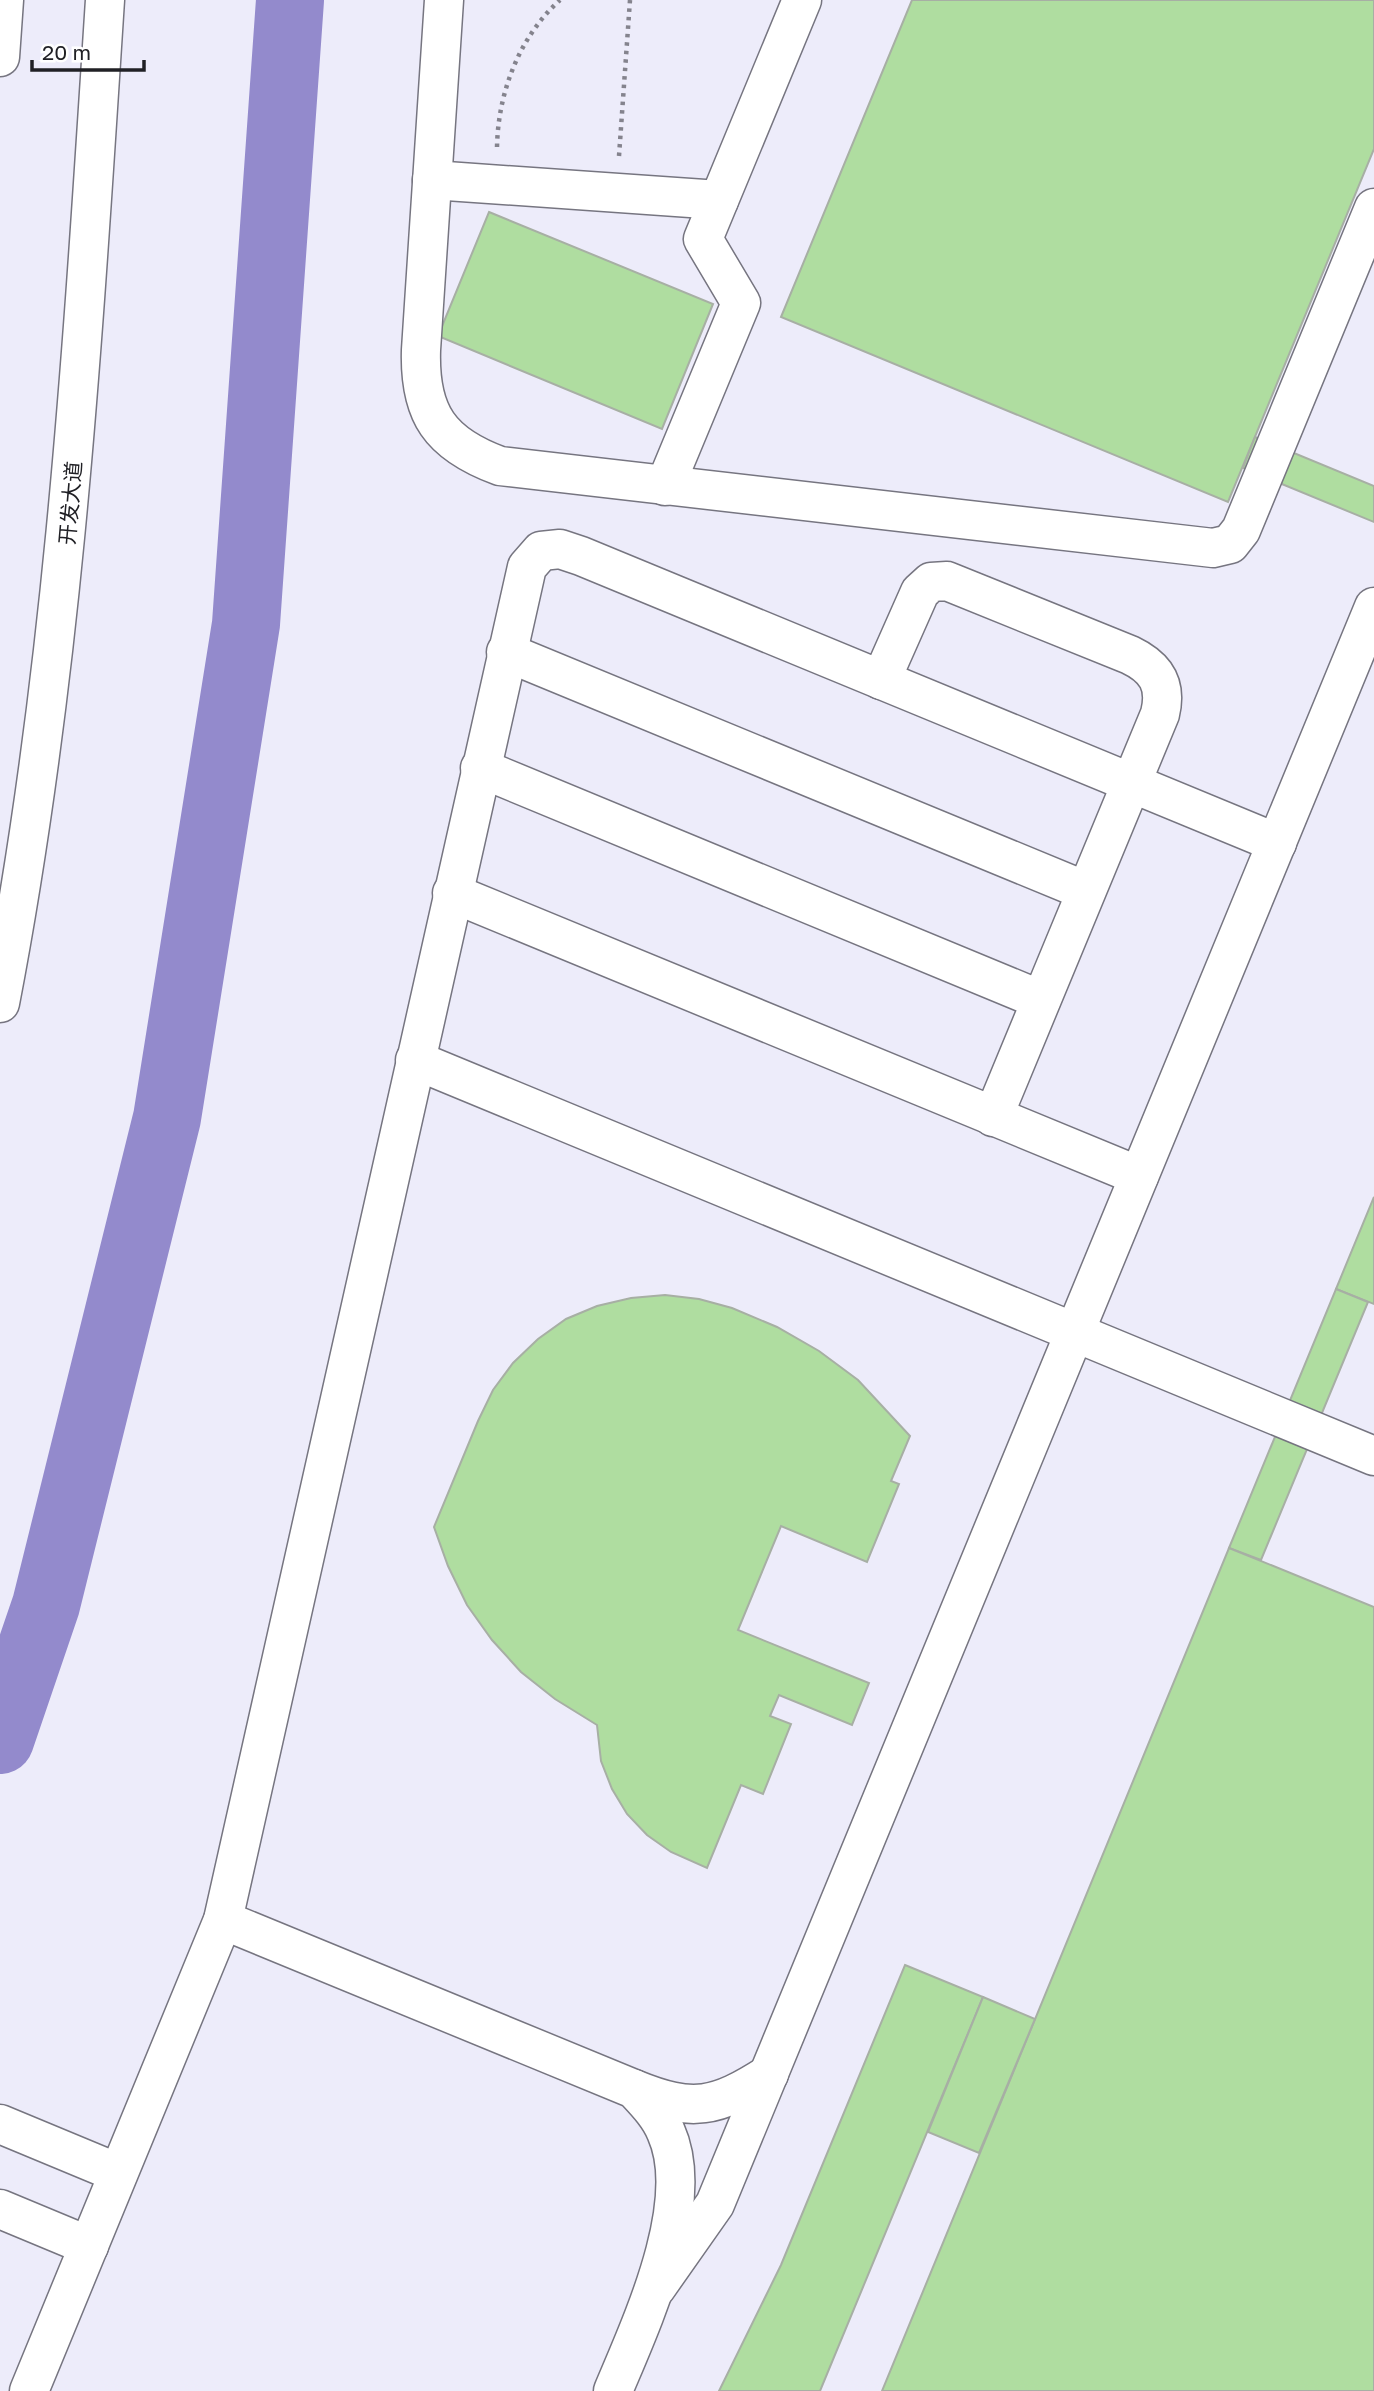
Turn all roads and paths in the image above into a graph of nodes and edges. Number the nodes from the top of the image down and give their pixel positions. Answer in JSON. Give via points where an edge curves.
{"nodes":[{"id":1,"x":4,"y":0,"type":"edge"},
{"id":2,"x":105,"y":0,"type":"edge"},
{"id":3,"x":444,"y":0,"type":"edge"},
{"id":4,"x":561,"y":0,"type":"edge"},
{"id":5,"x":630,"y":0,"type":"edge"},
{"id":6,"x":802,"y":0,"type":"edge"},
{"id":7,"x":0,"y":57,"type":"edge"},
{"id":8,"x":432,"y":180,"type":"junction"},
{"id":9,"x":498,"y":184,"type":"junction"},
{"id":10,"x":617,"y":193,"type":"junction"},
{"id":11,"x":719,"y":200,"type":"junction"},
{"id":12,"x":1374,"y":208,"type":"edge"},
{"id":13,"x":665,"y":486,"type":"junction"},
{"id":14,"x":1374,"y":607,"type":"edge"},
{"id":15,"x":506,"y":652,"type":"junction"},
{"id":16,"x":881,"y":680,"type":"junction"},
{"id":17,"x":480,"y":768,"type":"junction"},
{"id":18,"x":1131,"y":782,"type":"junction"},
{"id":19,"x":1277,"y":843,"type":"junction"},
{"id":20,"x":1086,"y":891,"type":"junction"},
{"id":21,"x":452,"y":893,"type":"junction"},
{"id":22,"x":1041,"y":1000,"type":"junction"},
{"id":23,"x":0,"y":1003,"type":"edge"},
{"id":24,"x":415,"y":1060,"type":"junction"},
{"id":25,"x":993,"y":1117,"type":"junction"},
{"id":26,"x":1139,"y":1177,"type":"junction"},
{"id":27,"x":1074,"y":1332,"type":"junction"},
{"id":28,"x":1374,"y":1456,"type":"edge"},
{"id":29,"x":223,"y":1920,"type":"junction"},
{"id":30,"x":769,"y":2074,"type":"junction"},
{"id":31,"x":634,"y":2089,"type":"junction"},
{"id":32,"x":0,"y":2124,"type":"edge"},
{"id":33,"x":118,"y":2173,"type":"junction"},
{"id":34,"x":0,"y":2209,"type":"edge"},
{"id":35,"x":89,"y":2246,"type":"junction"},
{"id":36,"x":656,"y":2288,"type":"junction"},
{"id":37,"x":29,"y":2391,"type":"edge"},
{"id":38,"x":613,"y":2391,"type":"edge"}],
"edges":[{"from":1,"to":7,"type":"main road"},
{"from":2,"to":23,"type":"main road","name":"开发大道","via":[[62,596],[39,771]]},
{"from":3,"to":8,"type":"main road"},
{"from":4,"to":9,"type":"path","via":[[534,29],[504,92],[497,127]]},
{"from":5,"to":10,"type":"path"},
{"from":6,"to":11,"type":"main road"},
{"from":8,"to":9,"type":"main road"},
{"from":8,"to":13,"type":"main road","via":[[420,368],[428,410],[439,430],[456,446],[500,466]]},
{"from":9,"to":10,"type":"main road"},
{"from":10,"to":11,"type":"main road"},
{"from":11,"to":13,"type":"main road","via":[[703,239],[741,303]]},
{"from":12,"to":13,"type":"main road","via":[[1241,530],[1230,544],[1213,548]]},
{"from":14,"to":19,"type":"main road"},
{"from":15,"to":16,"type":"main road","via":[[527,567],[541,551],[560,549]]},
{"from":15,"to":17,"type":"main road"},
{"from":15,"to":20,"type":"main road"},
{"from":16,"to":18,"type":"main road"},
{"from":16,"to":18,"type":"main road","via":[[920,592],[932,582],[947,581],[976,592],[1147,663],[1160,679],[1164,697]]},
{"from":17,"to":21,"type":"main road"},
{"from":17,"to":22,"type":"main road"},
{"from":18,"to":19,"type":"main road"},
{"from":18,"to":20,"type":"main road"},
{"from":19,"to":26,"type":"main road"},
{"from":20,"to":22,"type":"main road"},
{"from":21,"to":24,"type":"main road"},
{"from":21,"to":25,"type":"main road"},
{"from":22,"to":25,"type":"main road"},
{"from":24,"to":27,"type":"main road"},
{"from":24,"to":29,"type":"main road"},
{"from":25,"to":26,"type":"main road"},
{"from":26,"to":27,"type":"main road"},
{"from":27,"to":28,"type":"main road"},
{"from":27,"to":30,"type":"main road"},
{"from":29,"to":31,"type":"main road"},
{"from":29,"to":33,"type":"main road"},
{"from":30,"to":31,"type":"main road","via":[[736,2095],[705,2106],[663,2101]]},
{"from":30,"to":36,"type":"main road","via":[[715,2204]]},
{"from":31,"to":36,"type":"main road","via":[[667,2133],[673,2160],[668,2237]]},
{"from":32,"to":33,"type":"main road"},
{"from":33,"to":35,"type":"main road"},
{"from":34,"to":35,"type":"main road"},
{"from":35,"to":37,"type":"main road"},
{"from":36,"to":38,"type":"main road"}]}
